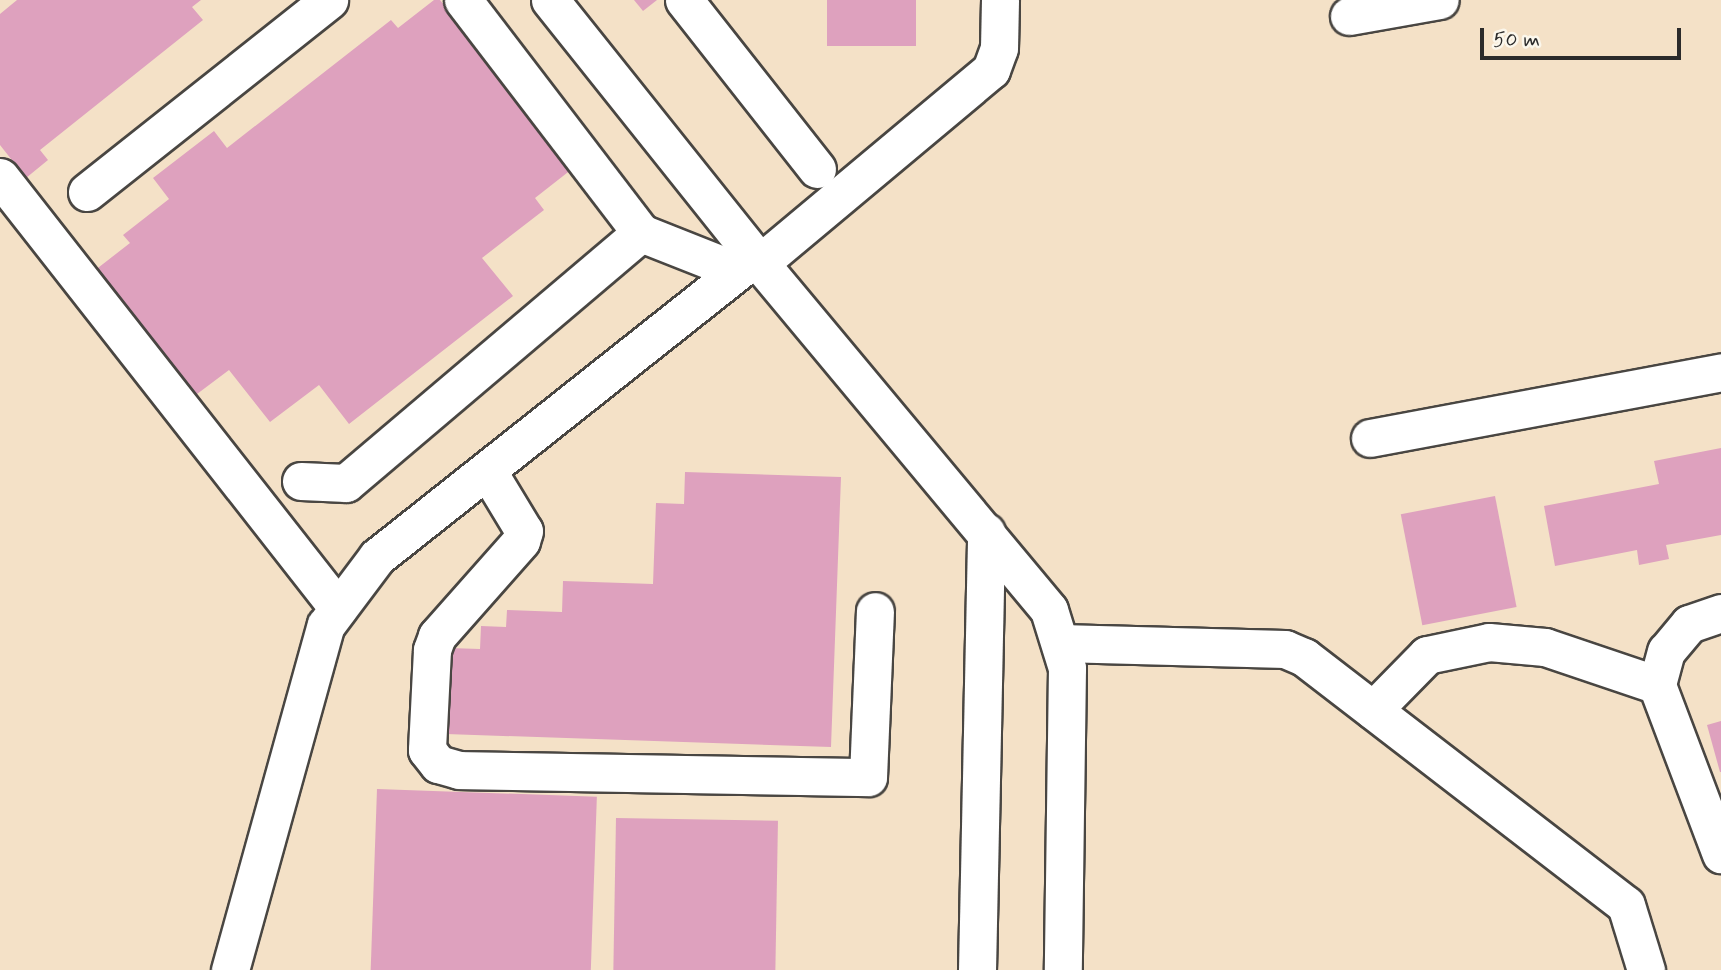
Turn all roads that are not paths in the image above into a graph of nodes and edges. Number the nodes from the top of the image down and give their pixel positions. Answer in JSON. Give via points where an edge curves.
{"nodes":[{"id":1,"x":329,"y":0,"type":"edge"},
{"id":2,"x":463,"y":0,"type":"edge"},
{"id":3,"x":550,"y":0,"type":"edge"},
{"id":4,"x":684,"y":0,"type":"edge"},
{"id":5,"x":1000,"y":0,"type":"edge"},
{"id":6,"x":1440,"y":0,"type":"edge"},
{"id":7,"x":1349,"y":16,"type":"dead end"},
{"id":8,"x":817,"y":169,"type":"dead end"},
{"id":9,"x":0,"y":177,"type":"edge"},
{"id":10,"x":87,"y":192,"type":"dead end"},
{"id":11,"x":641,"y":233,"type":"junction"},
{"id":12,"x":751,"y":263,"type":"junction"},
{"id":13,"x":1721,"y":372,"type":"edge"},
{"id":14,"x":1370,"y":438,"type":"dead end"},
{"id":15,"x":487,"y":470,"type":"junction"},
{"id":16,"x":301,"y":481,"type":"dead end"},
{"id":17,"x":986,"y":532,"type":"junction"},
{"id":18,"x":338,"y":608,"type":"junction"},
{"id":19,"x":874,"y":611,"type":"dead end"},
{"id":20,"x":1721,"y":613,"type":"edge"},
{"id":21,"x":1060,"y":643,"type":"junction"},
{"id":22,"x":1657,"y":685,"type":"junction"},
{"id":23,"x":1373,"y":710,"type":"junction"},
{"id":24,"x":1721,"y":852,"type":"edge"},
{"id":25,"x":230,"y":970,"type":"edge"},
{"id":26,"x":977,"y":970,"type":"edge"},
{"id":27,"x":1063,"y":970,"type":"edge"},
{"id":28,"x":1646,"y":970,"type":"edge"}],
"edges":[{"from":1,"to":10,"type":"street"},
{"from":2,"to":11,"type":"street"},
{"from":3,"to":12,"type":"street"},
{"from":4,"to":8,"type":"street"},
{"from":5,"to":12,"type":"street","via":[[999,48],[991,70]]},
{"from":6,"to":7,"type":"street"},
{"from":9,"to":18,"type":"street"},
{"from":11,"to":12,"type":"street"},
{"from":11,"to":16,"type":"street","via":[[346,483]]},
{"from":12,"to":15,"type":"street"},
{"from":12,"to":17,"type":"street"},
{"from":13,"to":14,"type":"street"},
{"from":15,"to":18,"type":"street","via":[[377,557]]},
{"from":15,"to":19,"type":"street","via":[[524,531],[522,541],[437,636],[432,650],[427,750],[438,764],[459,769],[868,777]]},
{"from":17,"to":21,"type":"street","via":[[1049,610]]},
{"from":17,"to":26,"type":"street"},
{"from":18,"to":25,"type":"street","via":[[326,625]]},
{"from":20,"to":22,"type":"street","via":[[1689,624],[1667,651]]},
{"from":21,"to":23,"type":"street","via":[[1285,649],[1304,657]]},
{"from":21,"to":27,"type":"street","via":[[1067,668]]},
{"from":22,"to":23,"type":"street","via":[[1545,647],[1489,642],[1427,655]]},
{"from":22,"to":24,"type":"street"},
{"from":23,"to":28,"type":"street","via":[[1626,905]]}]}
